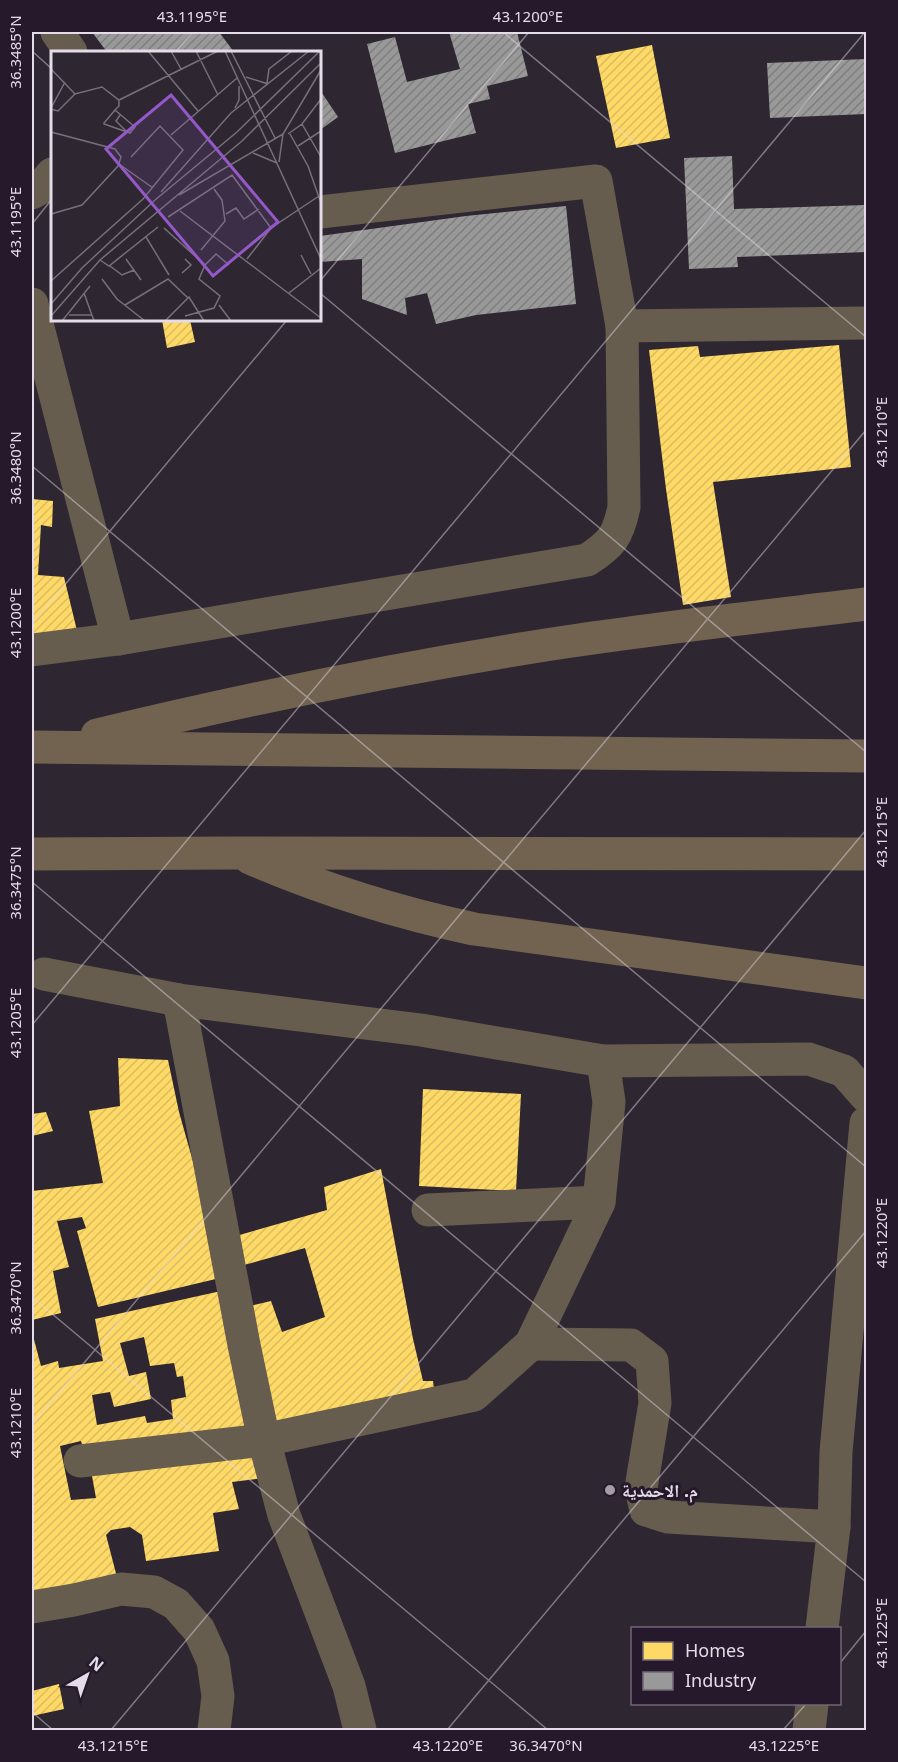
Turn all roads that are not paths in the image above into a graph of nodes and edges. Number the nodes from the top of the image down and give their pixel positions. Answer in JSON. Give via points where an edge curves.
{"nodes":[{"id":1,"x":57,"y":32,"type":"edge"},
{"id":2,"x":70,"y":51,"type":"edge"},
{"id":3,"x":51,"y":175,"type":"edge"},
{"id":4,"x":32,"y":193,"type":"edge"},
{"id":5,"x":321,"y":212,"type":"edge"},
{"id":6,"x":32,"y":304,"type":"edge"},
{"id":7,"x":867,"y":323,"type":"edge"},
{"id":8,"x":622,"y":326,"type":"junction"},
{"id":9,"x":867,"y":604,"type":"edge"},
{"id":10,"x":118,"y":639,"type":"junction"},
{"id":11,"x":32,"y":650,"type":"edge"},
{"id":12,"x":40,"y":747,"type":"edge"},
{"id":13,"x":867,"y":756,"type":"edge"},
{"id":14,"x":237,"y":853,"type":"junction"},
{"id":15,"x":32,"y":854,"type":"edge"},
{"id":16,"x":867,"y":854,"type":"edge"},
{"id":17,"x":44,"y":974,"type":"dead end"},
{"id":18,"x":867,"y":983,"type":"edge"},
{"id":19,"x":179,"y":1000,"type":"junction"},
{"id":20,"x":603,"y":1060,"type":"junction"},
{"id":21,"x":867,"y":1096,"type":"edge"},
{"id":22,"x":867,"y":1123,"type":"edge"},
{"id":23,"x":599,"y":1202,"type":"junction"},
{"id":24,"x":428,"y":1210,"type":"dead end"},
{"id":25,"x":531,"y":1344,"type":"junction"},
{"id":26,"x":264,"y":1440,"type":"junction"},
{"id":27,"x":80,"y":1461,"type":"dead end"},
{"id":28,"x":834,"y":1527,"type":"junction"},
{"id":29,"x":32,"y":1607,"type":"edge"},
{"id":30,"x":822,"y":1627,"type":"edge"},
{"id":31,"x":812,"y":1705,"type":"edge"},
{"id":32,"x":214,"y":1731,"type":"edge"},
{"id":33,"x":360,"y":1731,"type":"edge"},
{"id":34,"x":809,"y":1731,"type":"edge"}],
"edges":[{"from":1,"to":2,"type":"street"},
{"from":3,"to":4,"type":"street"},
{"from":5,"to":8,"type":"street","via":[[596,181]]},
{"from":6,"to":10,"type":"street"},
{"from":7,"to":8,"type":"street"},
{"from":8,"to":10,"type":"street","via":[[624,507],[613,539],[587,560]]},
{"from":9,"to":12,"type":"main road","via":[[565,642],[435,664]]},
{"from":10,"to":11,"type":"street"},
{"from":12,"to":13,"type":"main road"},
{"from":14,"to":15,"type":"main road"},
{"from":14,"to":16,"type":"main road"},
{"from":14,"to":18,"type":"main road","via":[[353,898],[474,929]]},
{"from":17,"to":19,"type":"street"},
{"from":19,"to":20,"type":"street","via":[[420,1030]]},
{"from":19,"to":26,"type":"street"},
{"from":20,"to":21,"type":"street","via":[[809,1059],[844,1071]]},
{"from":20,"to":23,"type":"street","via":[[609,1102]]},
{"from":22,"to":28,"type":"street","via":[[836,1452]]},
{"from":23,"to":24,"type":"street"},
{"from":23,"to":25,"type":"street"},
{"from":25,"to":26,"type":"street","via":[[474,1395]]},
{"from":25,"to":28,"type":"street","via":[[631,1345],[652,1361],[655,1403],[641,1488],[646,1510],[668,1517]]},
{"from":26,"to":27,"type":"street"},
{"from":26,"to":33,"type":"street","via":[[284,1515],[349,1686]]},
{"from":28,"to":30,"type":"street"},
{"from":29,"to":32,"type":"street","via":[[121,1589],[154,1592],[176,1604],[199,1630],[213,1661],[218,1696]]},
{"from":31,"to":34,"type":"street"}]}
